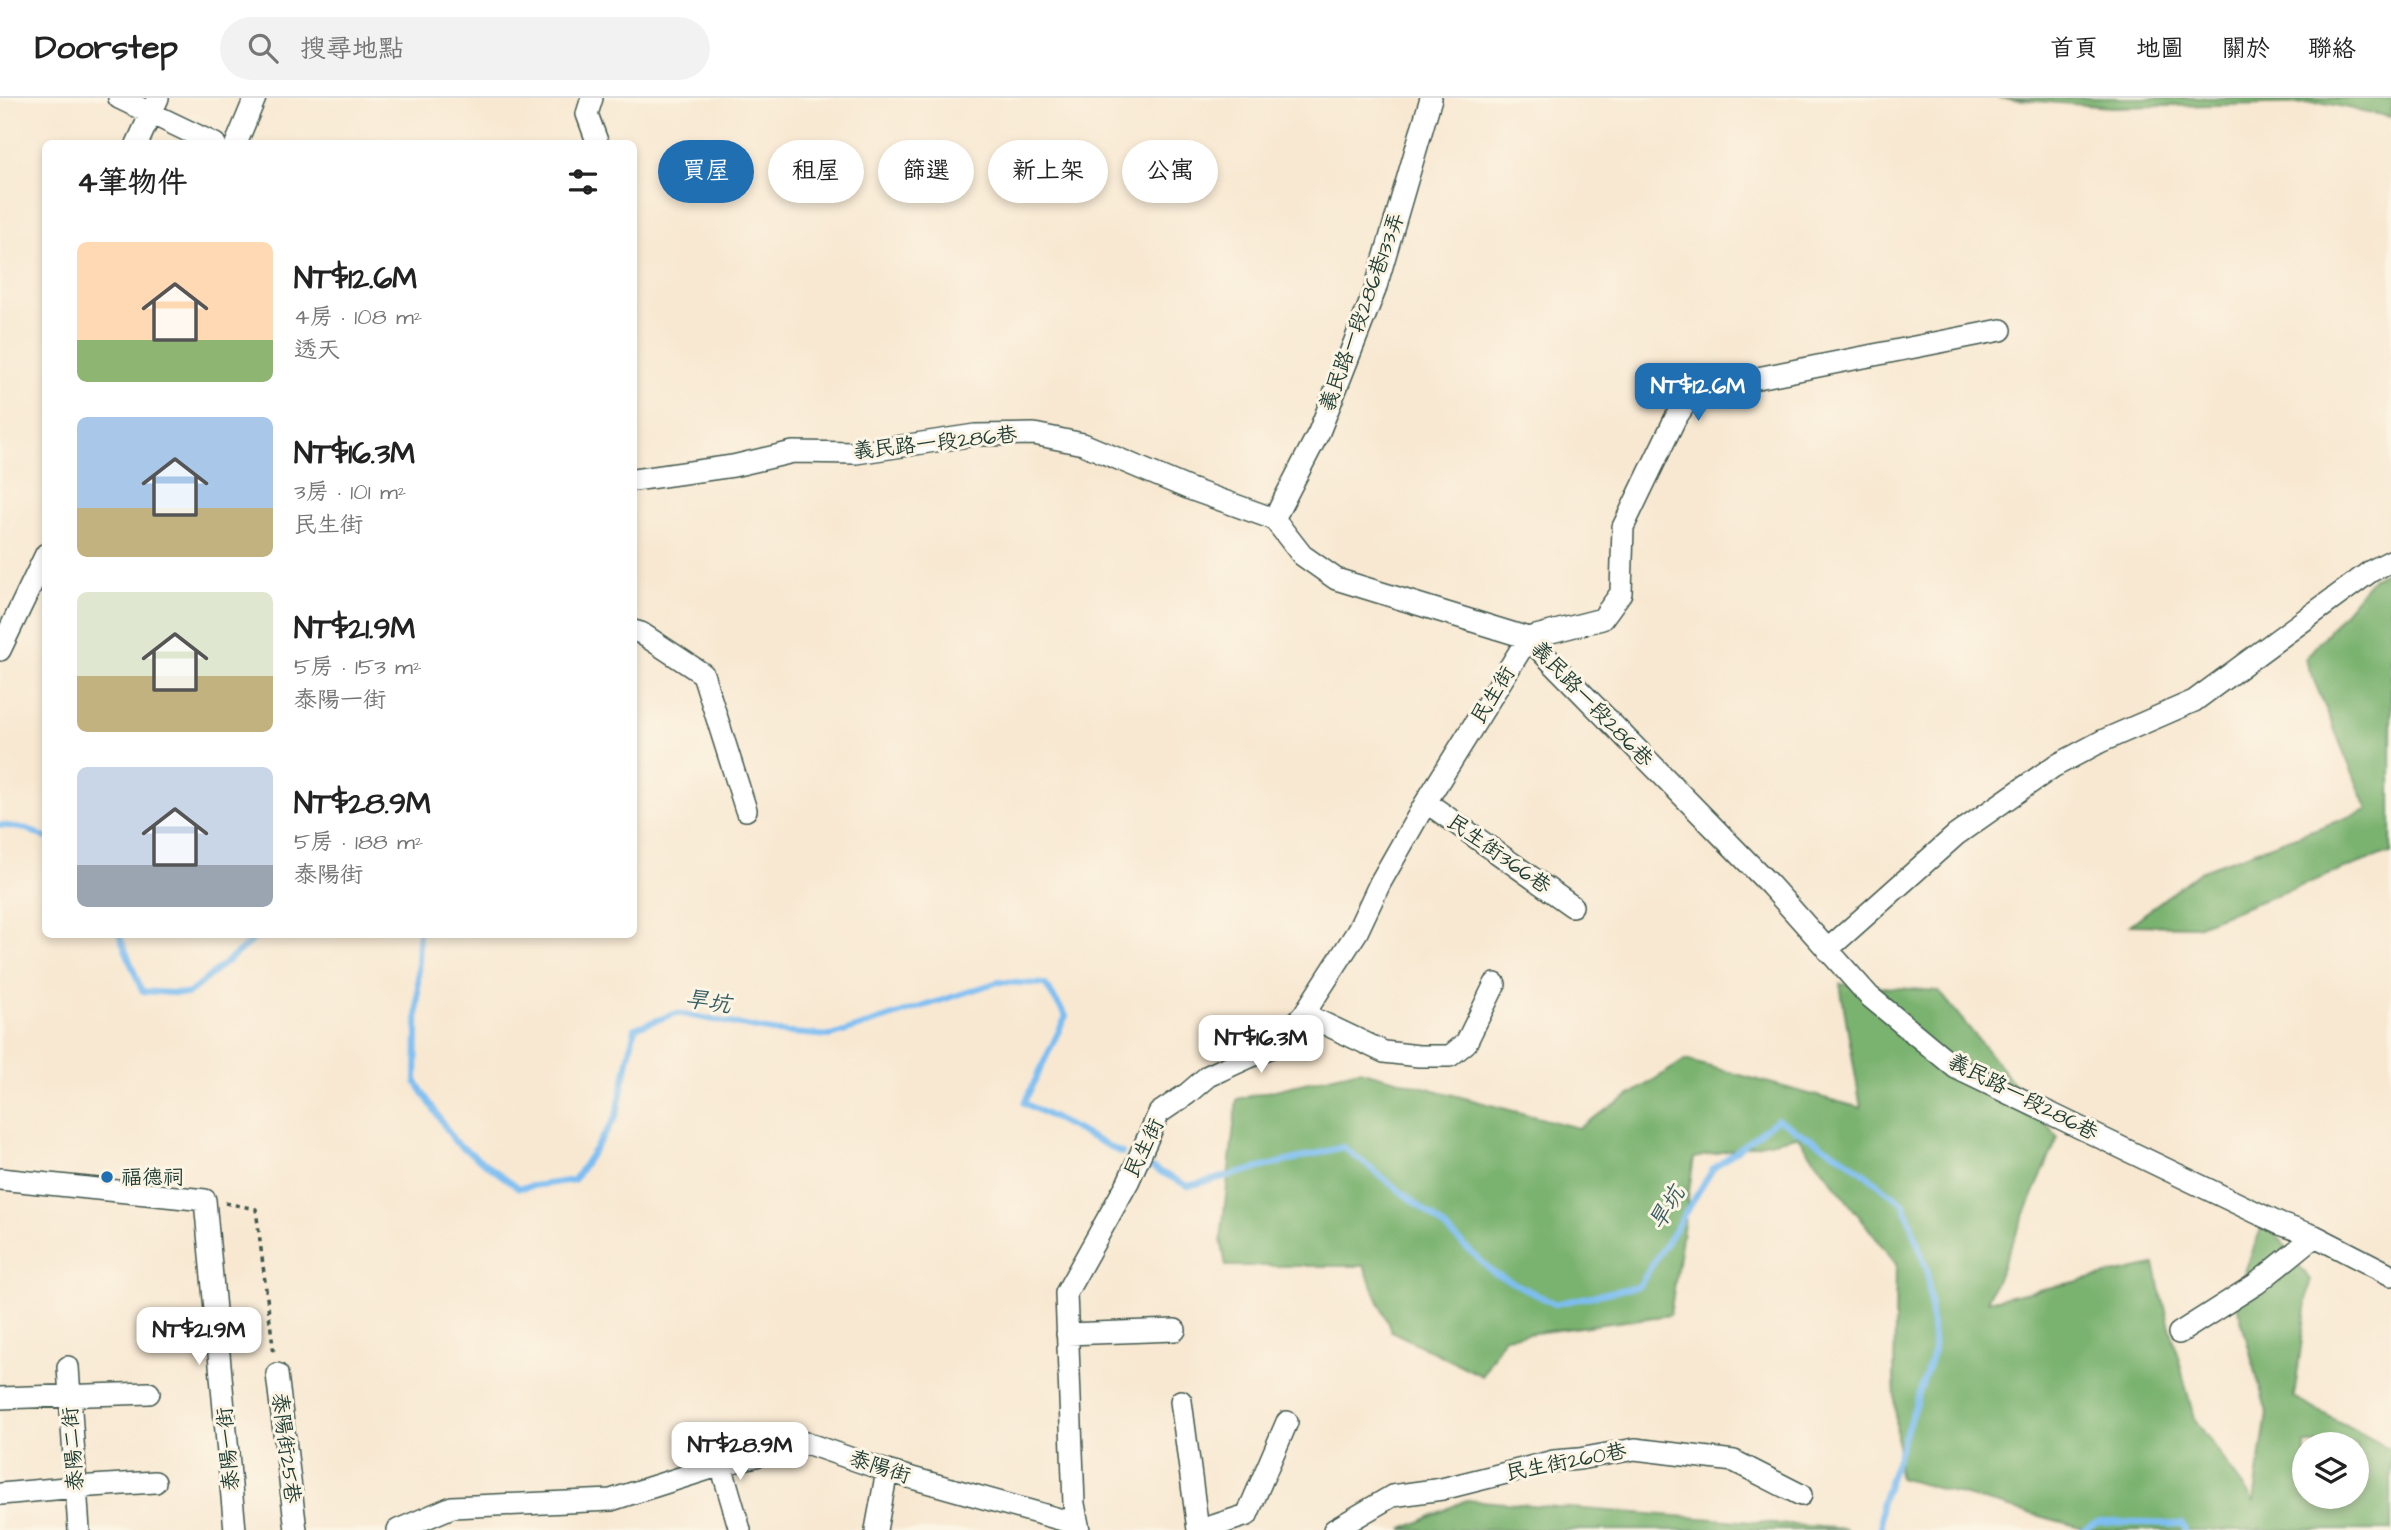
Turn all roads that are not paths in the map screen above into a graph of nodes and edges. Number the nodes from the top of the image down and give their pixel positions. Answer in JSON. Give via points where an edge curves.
{"nodes":[{"id":1,"x":119,"y":98,"type":"edge"},
{"id":2,"x":592,"y":98,"type":"edge"},
{"id":3,"x":1431,"y":98,"type":"edge"},
{"id":4,"x":246,"y":103,"type":"edge"},
{"id":5,"x":154,"y":105,"type":"edge"},
{"id":6,"x":139,"y":140,"type":"edge"},
{"id":7,"x":209,"y":140,"type":"edge"},
{"id":8,"x":237,"y":140,"type":"edge"},
{"id":9,"x":597,"y":140,"type":"edge"},
{"id":10,"x":2001,"y":330,"type":"dead end"},
{"id":11,"x":637,"y":480,"type":"edge"},
{"id":12,"x":1274,"y":519,"type":"junction"},
{"id":13,"x":2391,"y":561,"type":"edge"},
{"id":14,"x":42,"y":562,"type":"edge"},
{"id":15,"x":637,"y":632,"type":"edge"},
{"id":16,"x":1528,"y":638,"type":"junction"},
{"id":17,"x":0,"y":650,"type":"edge"},
{"id":18,"x":1426,"y":802,"type":"junction"},
{"id":19,"x":746,"y":810,"type":"dead end"},
{"id":20,"x":1572,"y":906,"type":"dead end"},
{"id":21,"x":1827,"y":950,"type":"junction"},
{"id":22,"x":1495,"y":984,"type":"dead end"},
{"id":23,"x":1304,"y":1014,"type":"junction"},
{"id":24,"x":0,"y":1179,"type":"edge"},
{"id":25,"x":2315,"y":1236,"type":"junction"},
{"id":26,"x":2391,"y":1275,"type":"edge"},
{"id":27,"x":1175,"y":1330,"type":"dead end"},
{"id":28,"x":2179,"y":1333,"type":"dead end"},
{"id":29,"x":1068,"y":1334,"type":"junction"},
{"id":30,"x":68,"y":1367,"type":"dead end"},
{"id":31,"x":277,"y":1374,"type":"road end"},
{"id":32,"x":149,"y":1393,"type":"dead end"},
{"id":33,"x":70,"y":1396,"type":"junction"},
{"id":34,"x":0,"y":1398,"type":"edge"},
{"id":35,"x":1181,"y":1401,"type":"dead end"},
{"id":36,"x":1287,"y":1422,"type":"dead end"},
{"id":37,"x":721,"y":1465,"type":"junction"},
{"id":38,"x":887,"y":1471,"type":"junction"},
{"id":39,"x":155,"y":1482,"type":"dead end"},
{"id":40,"x":76,"y":1487,"type":"junction"},
{"id":41,"x":1,"y":1494,"type":"edge"},
{"id":42,"x":1801,"y":1495,"type":"dead end"},
{"id":43,"x":1078,"y":1527,"type":"edge"},
{"id":44,"x":79,"y":1530,"type":"edge"},
{"id":45,"x":235,"y":1530,"type":"edge"},
{"id":46,"x":296,"y":1530,"type":"edge"},
{"id":47,"x":398,"y":1530,"type":"edge"},
{"id":48,"x":740,"y":1530,"type":"edge"},
{"id":49,"x":876,"y":1530,"type":"edge"},
{"id":50,"x":1200,"y":1530,"type":"edge"},
{"id":51,"x":1334,"y":1530,"type":"edge"}],
"edges":[{"from":1,"to":5,"type":"street"},
{"from":2,"to":9,"type":"street","via":[[587,114]]},
{"from":3,"to":12,"type":"street","name":"義民路一段286巷133弄","via":[[1375,290],[1319,432]]},
{"from":4,"to":8,"type":"street"},
{"from":5,"to":6,"type":"street"},
{"from":5,"to":7,"type":"street"},
{"from":10,"to":16,"type":"street","via":[[1707,388],[1688,400],[1623,527],[1621,593],[1602,619]]},
{"from":11,"to":12,"type":"street","name":"義民路一段286巷","via":[[793,452],[856,453],[975,435],[1034,434],[1083,444]]},
{"from":12,"to":16,"type":"street","name":"義民路一段286巷","via":[[1302,555],[1336,579]]},
{"from":13,"to":21,"type":"street","via":[[2194,701],[2053,767],[1956,835]]},
{"from":14,"to":17,"type":"street"},
{"from":15,"to":19,"type":"street","via":[[703,674]]},
{"from":16,"to":18,"type":"street","name":"民生街"},
{"from":16,"to":21,"type":"street","name":"義民路一段286巷"},
{"from":18,"to":20,"type":"street","name":"民生街366巷"},
{"from":18,"to":23,"type":"street","name":"民生街","via":[[1357,932]]},
{"from":21,"to":25,"type":"street","name":"義民路一段286巷","via":[[1869,996],[1956,1068],[2280,1224]]},
{"from":22,"to":23,"type":"street","via":[[1466,1043],[1450,1056],[1384,1052]]},
{"from":23,"to":29,"type":"street","name":"民生街","via":[[1276,1045],[1208,1076],[1159,1113],[1128,1182],[1066,1293]]},
{"from":24,"to":45,"type":"street","name":"泰陽一街","via":[[205,1200]]},
{"from":25,"to":26,"type":"street","name":"義民路一段286巷"},
{"from":25,"to":28,"type":"street","via":[[2256,1284]]},
{"from":27,"to":29,"type":"street"},
{"from":29,"to":43,"type":"street","name":"民生街"},
{"from":30,"to":33,"type":"street","name":"泰陽二街"},
{"from":31,"to":46,"type":"street","name":"泰陽街25巷"},
{"from":32,"to":33,"type":"street"},
{"from":33,"to":34,"type":"street"},
{"from":33,"to":40,"type":"street","name":"泰陽二街"},
{"from":35,"to":50,"type":"street"},
{"from":36,"to":50,"type":"street","via":[[1247,1515]]},
{"from":37,"to":38,"type":"street","name":"泰陽街","via":[[806,1443]]},
{"from":37,"to":47,"type":"street","name":"泰陽街","via":[[611,1500],[452,1507]]},
{"from":37,"to":48,"type":"street"},
{"from":38,"to":43,"type":"street","name":"泰陽街"},
{"from":38,"to":49,"type":"street"},
{"from":39,"to":40,"type":"street"},
{"from":40,"to":41,"type":"street"},
{"from":40,"to":44,"type":"street","name":"泰陽二街"},
{"from":42,"to":51,"type":"street","name":"民生街260巷","via":[[1734,1461],[1635,1448],[1392,1496]]}]}
